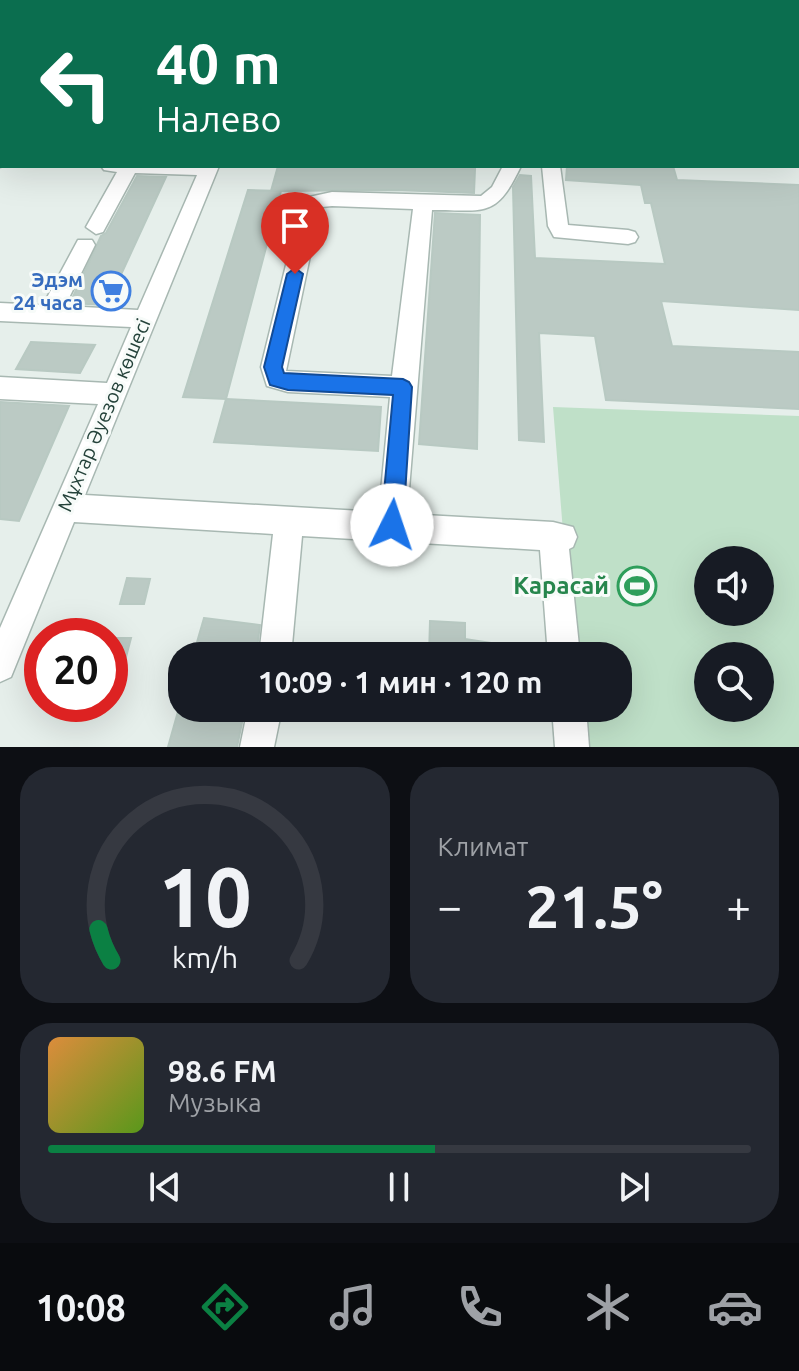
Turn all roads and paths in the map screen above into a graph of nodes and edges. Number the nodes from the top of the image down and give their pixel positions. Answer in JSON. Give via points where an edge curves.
{"nodes":[{"id":1,"x":128,"y":168,"type":"edge"},
{"id":2,"x":209,"y":168,"type":"edge"},
{"id":3,"x":511,"y":168,"type":"edge"},
{"id":4,"x":551,"y":168,"type":"edge"},
{"id":5,"x":423,"y":203,"type":"junction"},
{"id":6,"x":628,"y":237,"type":"dead end"},
{"id":7,"x":0,"y":312,"type":"edge"},
{"id":8,"x":49,"y":315,"type":"junction"},
{"id":9,"x":144,"y":319,"type":"junction"},
{"id":10,"x":403,"y":387,"type":"junction"},
{"id":11,"x":0,"y":388,"type":"edge"},
{"id":12,"x":113,"y":394,"type":"junction"},
{"id":13,"x":65,"y":508,"type":"junction"},
{"id":14,"x":289,"y":521,"type":"junction"},
{"id":15,"x":392,"y":525,"type":"junction"},
{"id":16,"x":276,"y":642,"type":"edge"},
{"id":17,"x":563,"y":642,"type":"edge"},
{"id":18,"x":3,"y":650,"type":"edge"},
{"id":19,"x":262,"y":722,"type":"edge"},
{"id":20,"x":570,"y":722,"type":"edge"},
{"id":21,"x":257,"y":747,"type":"edge"},
{"id":22,"x":572,"y":747,"type":"edge"}],
"edges":[{"from":1,"to":8,"type":"street"},
{"from":2,"to":9,"type":"street","name":"Мұхтар Әуезов көшесі"},
{"from":3,"to":5,"type":"street","via":[[500,191],[485,203]]},
{"from":4,"to":6,"type":"street","via":[[561,232]]},
{"from":5,"to":10,"type":"street"},
{"from":5,"to":10,"type":"street","via":[[316,202],[309,212],[273,367],[276,379],[288,382]]},
{"from":7,"to":8,"type":"street"},
{"from":8,"to":9,"type":"street"},
{"from":9,"to":12,"type":"street","name":"Мұхтар Әуезов көшесі"},
{"from":10,"to":15,"type":"street"},
{"from":11,"to":12,"type":"street"},
{"from":12,"to":13,"type":"street","name":"Мұхтар Әуезов көшесі"},
{"from":13,"to":14,"type":"street"},
{"from":13,"to":18,"type":"street","name":"Мұхтар Әуезов көшесі"},
{"from":14,"to":15,"type":"street"},
{"from":14,"to":16,"type":"street"},
{"from":15,"to":17,"type":"street","via":[[558,537]]},
{"from":19,"to":21,"type":"street"},
{"from":20,"to":22,"type":"street"}]}
